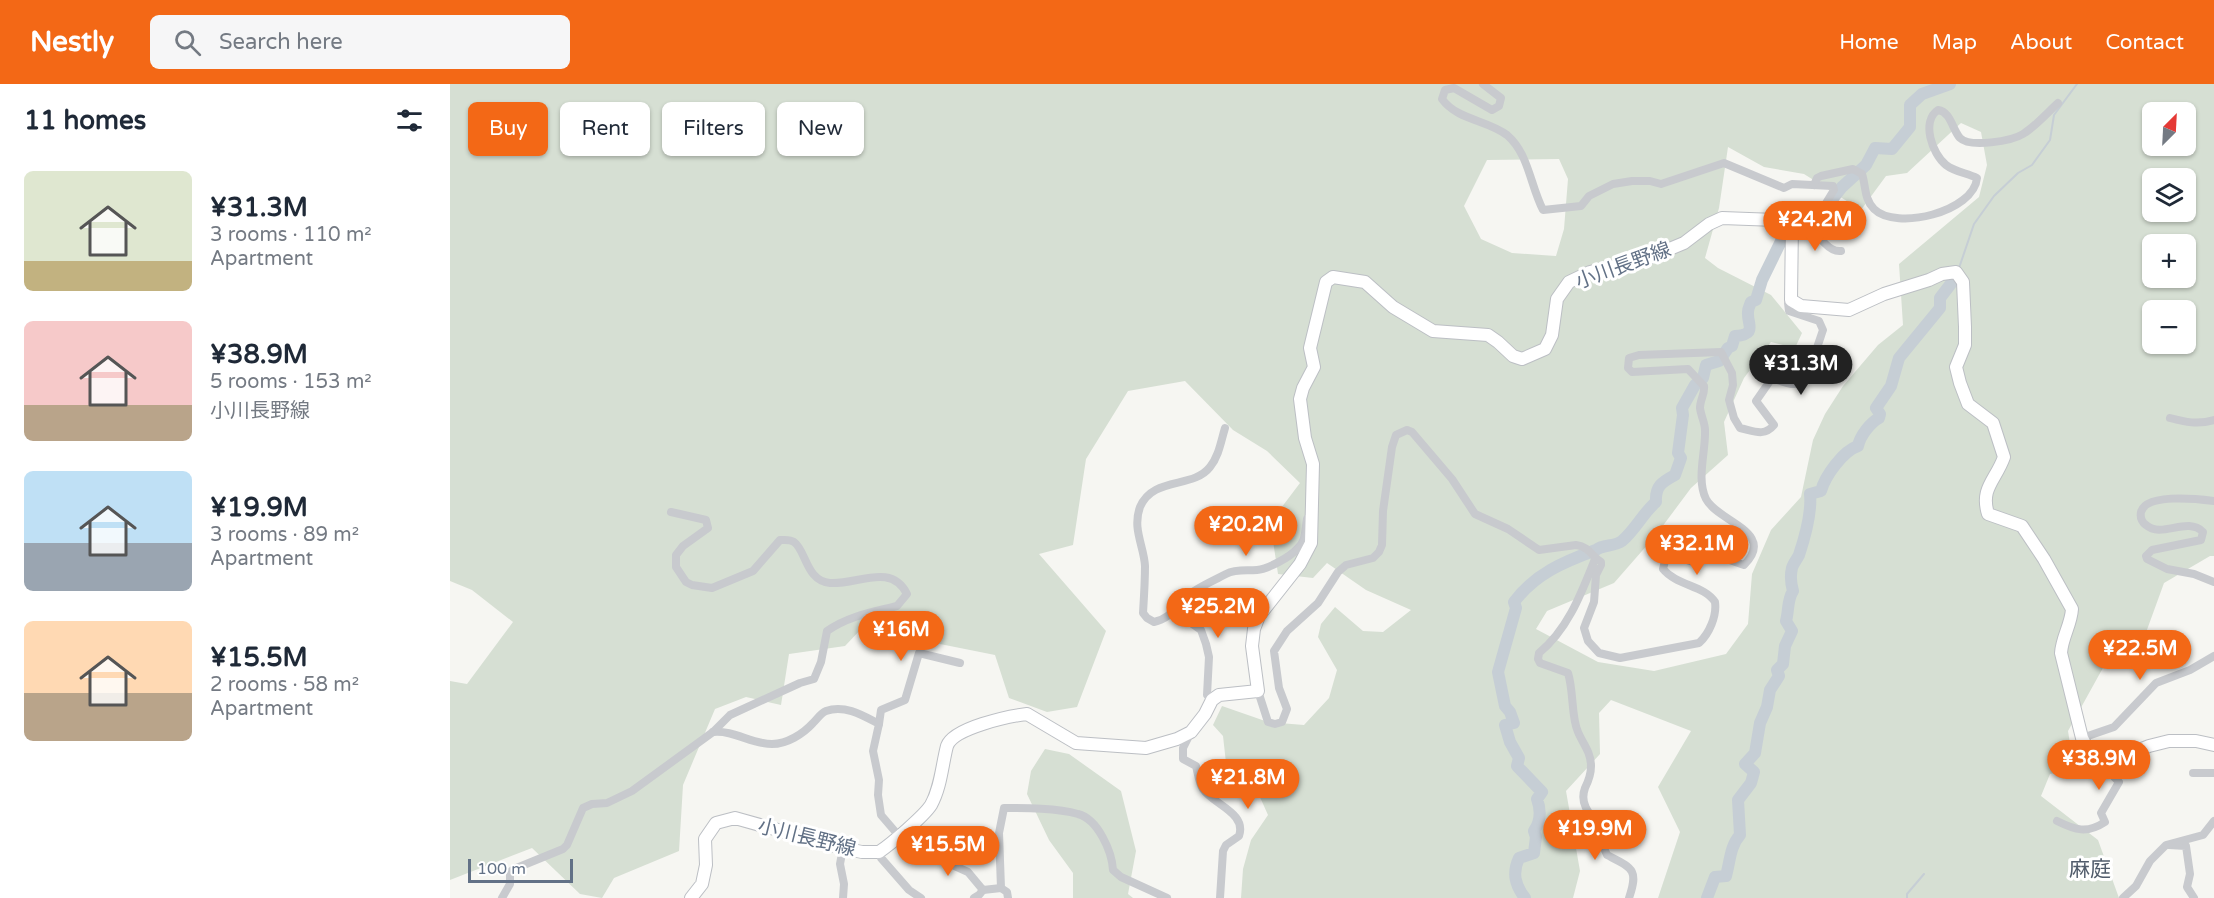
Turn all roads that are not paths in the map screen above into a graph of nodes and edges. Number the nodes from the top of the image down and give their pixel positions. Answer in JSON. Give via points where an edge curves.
{"nodes":[{"id":1,"x":1483,"y":84,"type":"edge"},
{"id":2,"x":2058,"y":103,"type":"dead end"},
{"id":3,"x":1814,"y":185,"type":"junction"},
{"id":4,"x":1806,"y":218,"type":"junction"},
{"id":5,"x":1792,"y":223,"type":"junction"},
{"id":6,"x":1841,"y":251,"type":"dead end"},
{"id":7,"x":1791,"y":300,"type":"junction"},
{"id":8,"x":2170,"y":418,"type":"dead end"},
{"id":9,"x":2214,"y":420,"type":"edge"},
{"id":10,"x":1225,"y":428,"type":"dead end"},
{"id":11,"x":2214,"y":501,"type":"edge"},
{"id":12,"x":671,"y":512,"type":"dead end"},
{"id":13,"x":1312,"y":516,"type":"junction"},
{"id":14,"x":1595,"y":559,"type":"junction"},
{"id":15,"x":2214,"y":582,"type":"edge"},
{"id":16,"x":1180,"y":604,"type":"junction"},
{"id":17,"x":2214,"y":656,"type":"edge"},
{"id":18,"x":960,"y":663,"type":"dead end"},
{"id":19,"x":1258,"y":691,"type":"junction"},
{"id":20,"x":1212,"y":699,"type":"junction"},
{"id":21,"x":879,"y":724,"type":"junction"},
{"id":22,"x":713,"y":732,"type":"junction"},
{"id":23,"x":1191,"y":732,"type":"junction"},
{"id":24,"x":2082,"y":738,"type":"junction"},
{"id":25,"x":2214,"y":745,"type":"edge"},
{"id":26,"x":2135,"y":752,"type":"junction"},
{"id":27,"x":2193,"y":773,"type":"dead end"},
{"id":28,"x":2214,"y":773,"type":"edge"},
{"id":29,"x":2057,"y":821,"type":"dead end"},
{"id":30,"x":2214,"y":821,"type":"edge"},
{"id":31,"x":899,"y":836,"type":"junction"},
{"id":32,"x":2166,"y":845,"type":"junction"},
{"id":33,"x":843,"y":848,"type":"junction"},
{"id":34,"x":879,"y":852,"type":"junction"},
{"id":35,"x":1001,"y":888,"type":"junction"},
{"id":36,"x":983,"y":890,"type":"junction"},
{"id":37,"x":502,"y":898,"type":"edge"},
{"id":38,"x":691,"y":898,"type":"edge"},
{"id":39,"x":843,"y":898,"type":"edge"},
{"id":40,"x":921,"y":898,"type":"edge"},
{"id":41,"x":974,"y":898,"type":"edge"},
{"id":42,"x":1008,"y":898,"type":"edge"},
{"id":43,"x":1167,"y":898,"type":"edge"},
{"id":44,"x":1220,"y":898,"type":"edge"},
{"id":45,"x":1629,"y":898,"type":"edge"},
{"id":46,"x":2123,"y":898,"type":"edge"},
{"id":47,"x":2194,"y":898,"type":"edge"}],
"edges":[{"from":1,"to":3,"type":"street","via":[[1501,98],[1492,110],[1454,88],[1445,90],[1442,99],[1476,122],[1501,131],[1515,144],[1523,155],[1543,210],[1581,206],[1589,196],[1613,184],[1661,184],[1724,163],[1784,188],[1792,184]]},
{"from":2,"to":3,"type":"street","via":[[2022,134],[1987,142],[1963,140],[1944,112],[1933,113],[1930,136],[1942,162],[1977,178],[1967,196],[1945,210],[1918,217],[1887,216],[1871,205],[1862,174],[1853,169],[1817,177]]},
{"from":3,"to":4,"type":"street","via":[[1829,184],[1834,190],[1822,208]]},
{"from":4,"to":5,"type":"street"},
{"from":4,"to":6,"type":"street","via":[[1829,248]]},
{"from":5,"to":7,"type":"main road"},
{"from":5,"to":13,"type":"main road","name":"小川長野線","via":[[1722,218],[1684,243],[1569,282],[1557,300],[1552,334],[1545,349],[1522,359],[1488,335],[1433,331],[1393,306],[1365,282],[1333,277],[1326,282],[1319,306],[1310,348],[1314,367],[1300,399],[1312,464]]},
{"from":7,"to":14,"type":"street","via":[[1789,311],[1819,321],[1823,330],[1813,361],[1798,382],[1772,378],[1756,401],[1774,425],[1762,434],[1740,428],[1734,418],[1729,400],[1732,373],[1721,352],[1629,358],[1628,368],[1632,372],[1688,369],[1704,386],[1700,408],[1705,428],[1703,491],[1709,504],[1754,542],[1744,566],[1718,556],[1693,562],[1671,555],[1665,561],[1663,569],[1667,574],[1715,602],[1705,637],[1692,646],[1620,658],[1599,653],[1588,641],[1584,628],[1601,565]]},
{"from":7,"to":24,"type":"main road","via":[[1801,306],[1849,310],[1942,274],[1956,272],[1964,282],[1965,345],[1956,368],[1968,404],[1993,423],[2004,457],[1984,501],[1988,514],[2022,526],[2072,609],[2061,640],[2061,654]]},
{"from":8,"to":9,"type":"street","via":[[2189,423]]},
{"from":10,"to":16,"type":"street","via":[[1210,468],[1157,489],[1140,506],[1137,530],[1145,564],[1143,613],[1154,622],[1160,621]]},
{"from":11,"to":15,"type":"street","via":[[2156,499],[2142,510],[2141,518],[2145,525],[2157,529],[2200,529],[2201,540],[2152,550],[2147,560]]},
{"from":12,"to":22,"type":"street","via":[[708,523],[708,528],[676,555],[676,567],[692,585],[712,588],[753,571],[780,540],[787,540],[796,544],[819,579],[829,583],[895,579],[907,594],[897,606],[867,612],[835,625],[827,631],[814,679],[740,710]]},
{"from":13,"to":16,"type":"street","via":[[1307,519],[1304,540],[1291,554],[1270,567],[1229,572]]},
{"from":13,"to":19,"type":"main road","name":"小川長野線","via":[[1308,550],[1259,616],[1254,629],[1252,646]]},
{"from":14,"to":19,"type":"street","via":[[1587,547],[1576,545],[1539,550],[1508,529],[1475,514],[1452,478],[1418,438],[1412,432],[1402,431],[1393,441],[1379,552],[1338,572],[1318,603],[1287,632],[1274,651],[1279,688],[1287,709],[1282,722],[1268,722]]},
{"from":14,"to":45,"type":"street","via":[[1578,603],[1538,659],[1568,673],[1577,732],[1588,750],[1592,768],[1582,795],[1584,803],[1605,832],[1607,855],[1630,867],[1634,874]]},
{"from":16,"to":20,"type":"street","via":[[1201,630],[1206,644],[1207,695]]},
{"from":17,"to":24,"type":"street","via":[[2156,683],[2121,725]]},
{"from":18,"to":21,"type":"street","via":[[919,653],[905,700],[881,710]]},
{"from":19,"to":20,"type":"main road","via":[[1230,692]]},
{"from":20,"to":23,"type":"main road"},
{"from":21,"to":22,"type":"street","via":[[854,711],[835,709],[824,711],[803,732],[773,744],[726,731]]},
{"from":21,"to":31,"type":"street","via":[[873,751],[881,815]]},
{"from":22,"to":37,"type":"street","via":[[626,794],[583,808],[567,845],[514,868]]},
{"from":23,"to":31,"type":"main road","name":"小川長野線","via":[[1146,748],[1104,746],[1076,743],[1027,714],[988,722],[952,738],[930,806]]},
{"from":23,"to":44,"type":"street","via":[[1183,748],[1183,759],[1196,766],[1204,790],[1241,824],[1239,836],[1223,851]]},
{"from":24,"to":26,"type":"main road","via":[[2091,755]]},
{"from":25,"to":26,"type":"main road","via":[[2169,741]]},
{"from":26,"to":29,"type":"street","via":[[2114,777],[2118,782],[2101,813],[2105,822],[2083,831]]},
{"from":27,"to":28,"type":"street"},
{"from":30,"to":32,"type":"street","via":[[2203,835]]},
{"from":31,"to":34,"type":"main road","name":"小川長野線"},
{"from":31,"to":36,"type":"street","via":[[968,872]]},
{"from":32,"to":46,"type":"street"},
{"from":32,"to":47,"type":"street","via":[[2186,846],[2190,874],[2187,887]]},
{"from":33,"to":34,"type":"main road","name":"小川長野線"},
{"from":33,"to":38,"type":"main road","name":"小川長野線","via":[[735,818],[716,823],[705,839],[702,884]]},
{"from":33,"to":39,"type":"street"},
{"from":34,"to":40,"type":"street","via":[[909,890]]},
{"from":35,"to":36,"type":"street"},
{"from":35,"to":42,"type":"street","via":[[1007,891]]},
{"from":35,"to":43,"type":"street","via":[[999,833],[1004,808],[1035,809],[1080,814],[1104,839],[1113,870]]},
{"from":36,"to":41,"type":"street"}]}
